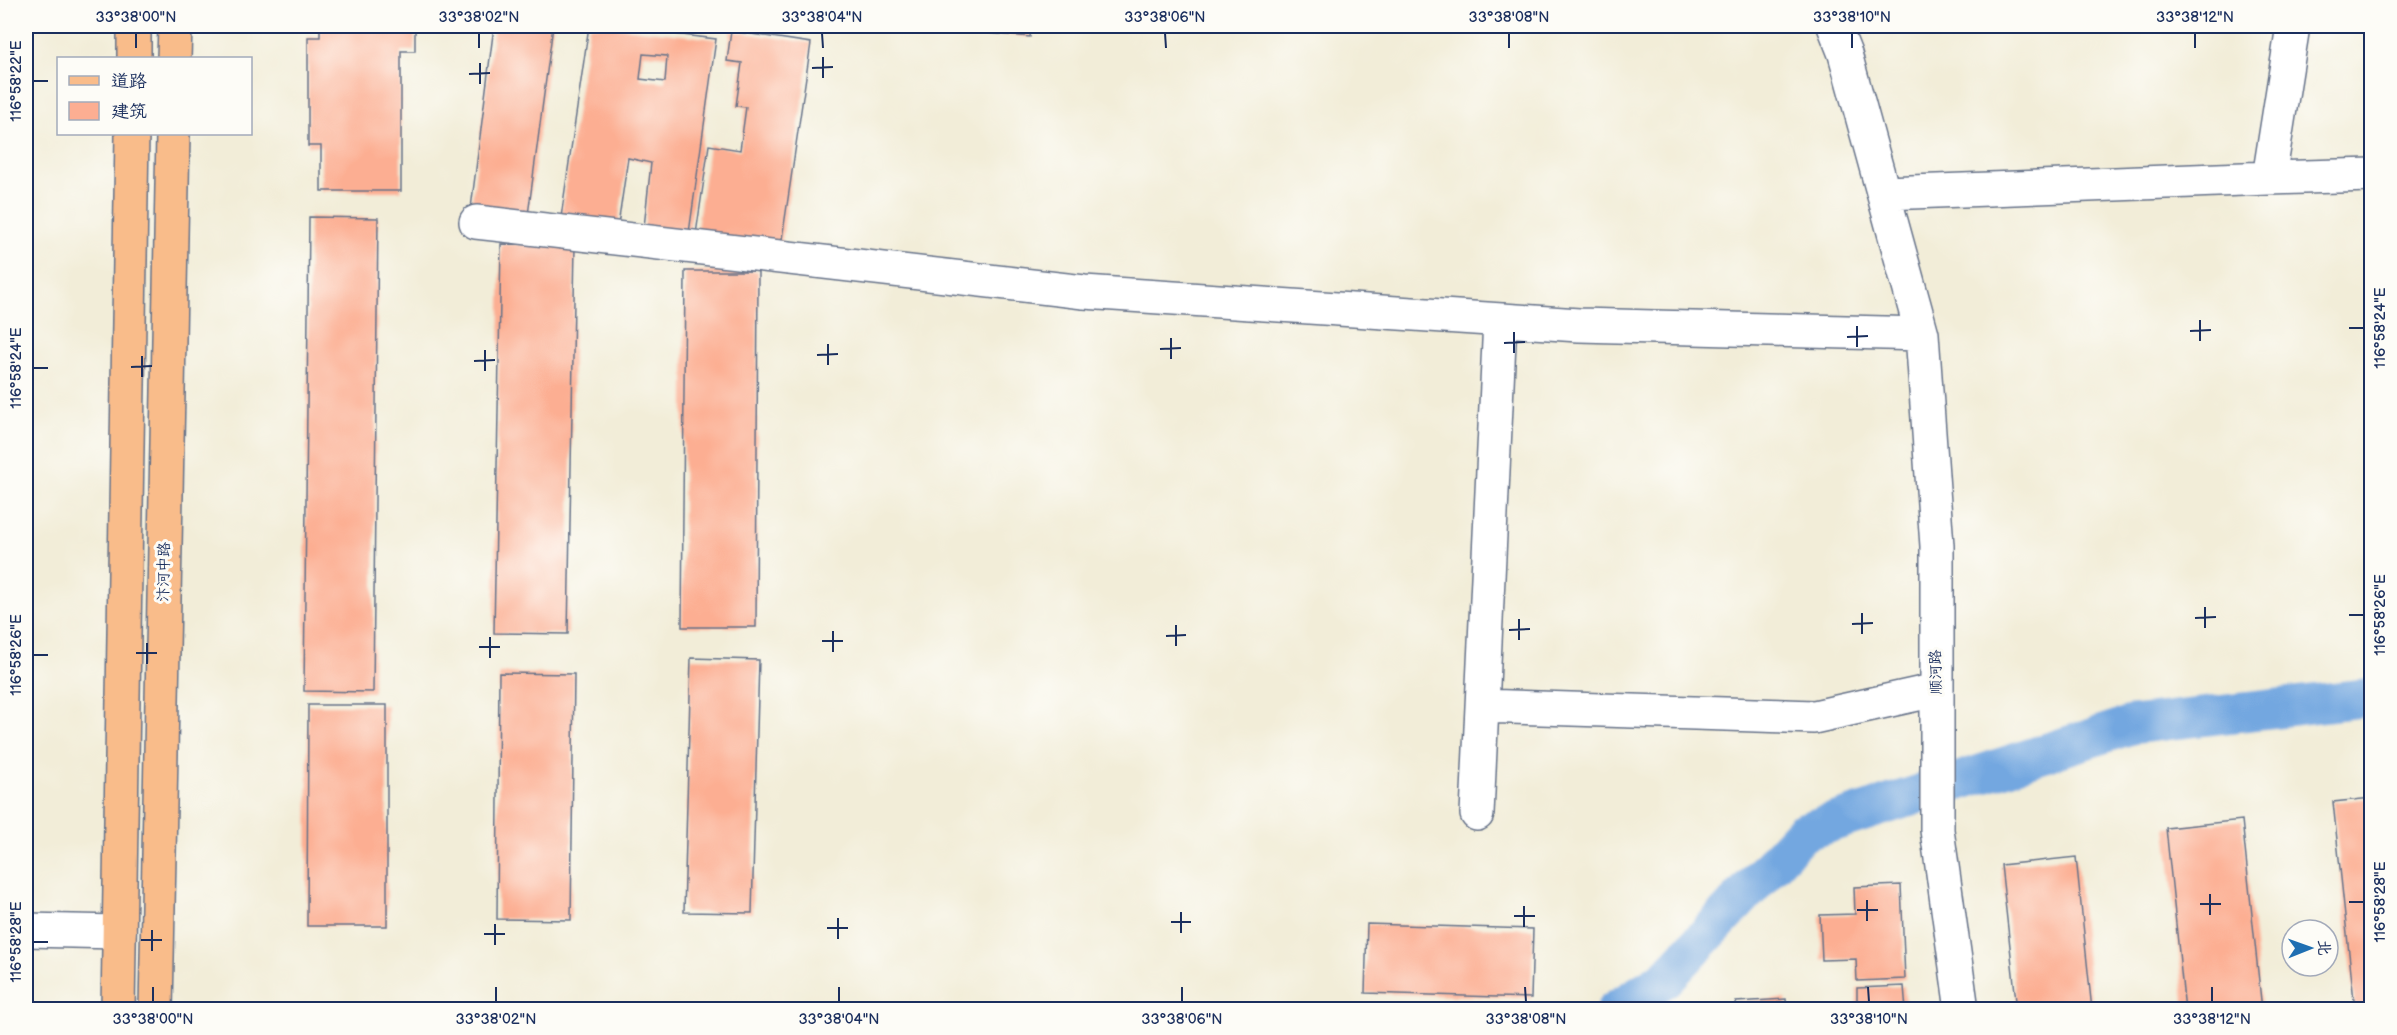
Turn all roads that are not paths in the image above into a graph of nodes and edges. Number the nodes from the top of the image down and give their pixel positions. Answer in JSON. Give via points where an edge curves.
{"nodes":[{"id":1,"x":134,"y":26,"type":"edge"},
{"id":2,"x":175,"y":26,"type":"edge"},
{"id":3,"x":1834,"y":26,"type":"edge"},
{"id":4,"x":2293,"y":26,"type":"edge"},
{"id":5,"x":134,"y":57,"type":"edge"},
{"id":6,"x":174,"y":57,"type":"edge"},
{"id":7,"x":132,"y":135,"type":"edge"},
{"id":8,"x":173,"y":135,"type":"edge"},
{"id":9,"x":2372,"y":175,"type":"edge"},
{"id":10,"x":2269,"y":178,"type":"junction"},
{"id":11,"x":1885,"y":193,"type":"junction"},
{"id":12,"x":476,"y":222,"type":"dead end"},
{"id":13,"x":1500,"y":320,"type":"junction"},
{"id":14,"x":1922,"y":334,"type":"junction"},
{"id":15,"x":1936,"y":700,"type":"junction"},
{"id":16,"x":1482,"y":706,"type":"junction"},
{"id":17,"x":1477,"y":813,"type":"dead end"},
{"id":18,"x":26,"y":930,"type":"edge"},
{"id":19,"x":119,"y":932,"type":"junction"},
{"id":20,"x":118,"y":1010,"type":"edge"},
{"id":21,"x":156,"y":1010,"type":"edge"},
{"id":22,"x":1962,"y":1010,"type":"edge"}],
"edges":[{"from":1,"to":5,"type":"main road"},
{"from":2,"to":6,"type":"main road"},
{"from":3,"to":11,"type":"street","name":"顺河路"},
{"from":4,"to":10,"type":"street"},
{"from":7,"to":19,"type":"main road"},
{"from":8,"to":21,"type":"main road","name":"汴河中路"},
{"from":9,"to":10,"type":"street"},
{"from":10,"to":11,"type":"street"},
{"from":11,"to":14,"type":"street","name":"顺河路"},
{"from":12,"to":13,"type":"street","via":[[1084,292]]},
{"from":13,"to":14,"type":"street"},
{"from":13,"to":16,"type":"street"},
{"from":14,"to":15,"type":"street","name":"顺河路","via":[[1937,546]]},
{"from":15,"to":16,"type":"street","via":[[1814,717]]},
{"from":15,"to":22,"type":"street","name":"顺河路","via":[[1937,830]]},
{"from":16,"to":17,"type":"street"},
{"from":18,"to":19,"type":"street"},
{"from":19,"to":20,"type":"main road"}]}
